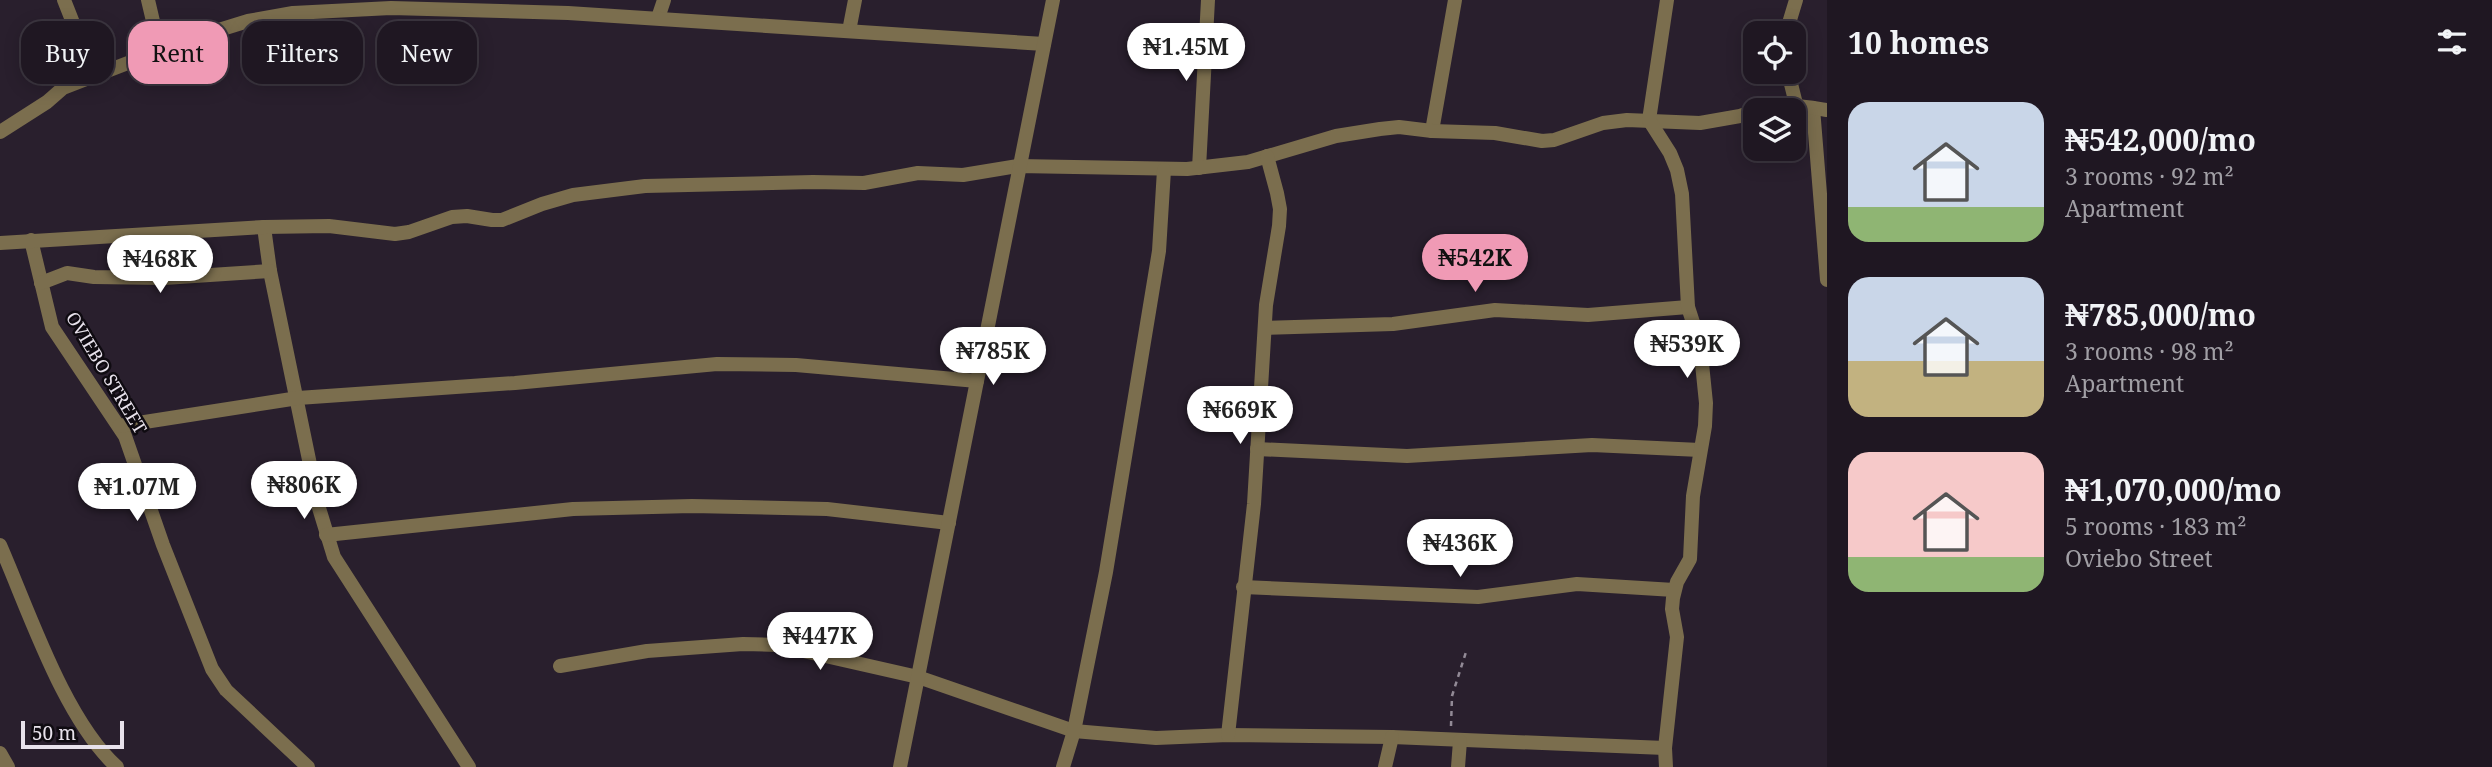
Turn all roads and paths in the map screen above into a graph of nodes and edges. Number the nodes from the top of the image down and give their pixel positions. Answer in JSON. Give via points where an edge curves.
{"nodes":[{"id":1,"x":64,"y":0,"type":"edge"},
{"id":2,"x":148,"y":0,"type":"edge"},
{"id":3,"x":664,"y":0,"type":"edge"},
{"id":4,"x":855,"y":0,"type":"edge"},
{"id":5,"x":1053,"y":0,"type":"edge"},
{"id":6,"x":1208,"y":0,"type":"edge"},
{"id":7,"x":1455,"y":0,"type":"edge"},
{"id":8,"x":1667,"y":0,"type":"edge"},
{"id":9,"x":1796,"y":0,"type":"edge"},
{"id":10,"x":658,"y":18,"type":"junction"},
{"id":11,"x":72,"y":21,"type":"edge"},
{"id":12,"x":153,"y":21,"type":"edge"},
{"id":13,"x":1790,"y":21,"type":"edge"},
{"id":14,"x":228,"y":27,"type":"edge"},
{"id":15,"x":849,"y":31,"type":"junction"},
{"id":16,"x":1044,"y":44,"type":"junction"},
{"id":17,"x":73,"y":84,"type":"edge"},
{"id":18,"x":1820,"y":109,"type":"edge"},
{"id":19,"x":1743,"y":115,"type":"edge"},
{"id":20,"x":1649,"y":120,"type":"junction"},
{"id":21,"x":1432,"y":131,"type":"junction"},
{"id":22,"x":0,"y":132,"type":"edge"},
{"id":23,"x":1267,"y":156,"type":"junction"},
{"id":24,"x":1018,"y":166,"type":"junction"},
{"id":25,"x":1199,"y":168,"type":"junction"},
{"id":26,"x":1164,"y":170,"type":"junction"},
{"id":27,"x":264,"y":227,"type":"junction"},
{"id":28,"x":31,"y":240,"type":"junction"},
{"id":29,"x":0,"y":243,"type":"edge"},
{"id":30,"x":270,"y":271,"type":"junction"},
{"id":31,"x":1827,"y":280,"type":"edge"},
{"id":32,"x":41,"y":283,"type":"junction"},
{"id":33,"x":1688,"y":307,"type":"junction"},
{"id":34,"x":1265,"y":328,"type":"junction"},
{"id":35,"x":977,"y":381,"type":"junction"},
{"id":36,"x":298,"y":398,"type":"junction"},
{"id":37,"x":119,"y":426,"type":"junction"},
{"id":38,"x":1258,"y":449,"type":"junction"},
{"id":39,"x":1700,"y":450,"type":"junction"},
{"id":40,"x":949,"y":523,"type":"junction"},
{"id":41,"x":326,"y":535,"type":"junction"},
{"id":42,"x":0,"y":545,"type":"edge"},
{"id":43,"x":1243,"y":587,"type":"junction"},
{"id":44,"x":1674,"y":590,"type":"junction"},
{"id":45,"x":1466,"y":652,"type":"dead end"},
{"id":46,"x":560,"y":666,"type":"dead end"},
{"id":47,"x":918,"y":677,"type":"junction"},
{"id":48,"x":1074,"y":731,"type":"junction"},
{"id":49,"x":1228,"y":735,"type":"junction"},
{"id":50,"x":1392,"y":737,"type":"junction"},
{"id":51,"x":1455,"y":741,"type":"junction"},
{"id":52,"x":1665,"y":748,"type":"junction"},
{"id":53,"x":0,"y":753,"type":"edge"},
{"id":54,"x":8,"y":767,"type":"edge"},
{"id":55,"x":117,"y":767,"type":"edge"},
{"id":56,"x":308,"y":767,"type":"edge"},
{"id":57,"x":469,"y":767,"type":"edge"},
{"id":58,"x":900,"y":767,"type":"edge"},
{"id":59,"x":1063,"y":767,"type":"edge"},
{"id":60,"x":1385,"y":767,"type":"edge"},
{"id":61,"x":1458,"y":767,"type":"edge"},
{"id":62,"x":1666,"y":767,"type":"edge"}],
"edges":[{"from":1,"to":11,"type":"street"},
{"from":2,"to":12,"type":"street"},
{"from":3,"to":10,"type":"street"},
{"from":4,"to":15,"type":"street"},
{"from":5,"to":16,"type":"street"},
{"from":6,"to":25,"type":"street"},
{"from":7,"to":21,"type":"street"},
{"from":8,"to":20,"type":"street"},
{"from":9,"to":13,"type":"street"},
{"from":10,"to":14,"type":"street","via":[[391,8],[293,13]]},
{"from":10,"to":15,"type":"street"},
{"from":15,"to":16,"type":"street"},
{"from":16,"to":24,"type":"street"},
{"from":17,"to":22,"type":"street"},
{"from":18,"to":31,"type":"street"},
{"from":19,"to":20,"type":"street","via":[[1700,123]]},
{"from":20,"to":21,"type":"street","via":[[1604,123],[1554,141]]},
{"from":20,"to":33,"type":"street","via":[[1677,170]]},
{"from":21,"to":23,"type":"street","via":[[1380,129]]},
{"from":23,"to":25,"type":"street"},
{"from":23,"to":34,"type":"street","via":[[1280,209]]},
{"from":24,"to":26,"type":"street"},
{"from":24,"to":27,"type":"street","via":[[963,175],[918,173],[864,183],[645,186],[573,195],[502,220],[452,217],[395,234],[329,226]]},
{"from":24,"to":35,"type":"street"},
{"from":25,"to":26,"type":"street"},
{"from":26,"to":48,"type":"street","via":[[1159,251],[1107,572]]},
{"from":27,"to":28,"type":"street"},
{"from":27,"to":30,"type":"street"},
{"from":28,"to":29,"type":"street"},
{"from":28,"to":32,"type":"street","name":"OVIEBO STREET"},
{"from":30,"to":32,"type":"street","via":[[164,278],[67,273]]},
{"from":30,"to":36,"type":"street"},
{"from":32,"to":37,"type":"street","name":"OVIEBO STREET","via":[[52,327]]},
{"from":33,"to":34,"type":"street","via":[[1588,315],[1495,310],[1394,324]]},
{"from":33,"to":39,"type":"street","via":[[1700,344],[1704,379],[1705,426]]},
{"from":34,"to":38,"type":"street"},
{"from":35,"to":36,"type":"street","via":[[796,365],[717,364]]},
{"from":35,"to":40,"type":"street"},
{"from":36,"to":37,"type":"street"},
{"from":36,"to":41,"type":"street"},
{"from":37,"to":56,"type":"street","name":"OVIEBO STREET","via":[[212,669],[226,690]]},
{"from":38,"to":39,"type":"street","via":[[1407,456],[1592,445]]},
{"from":38,"to":43,"type":"street"},
{"from":39,"to":44,"type":"street","via":[[1690,559]]},
{"from":40,"to":41,"type":"street","via":[[827,509],[692,506],[573,509]]},
{"from":40,"to":47,"type":"street"},
{"from":41,"to":57,"type":"street","via":[[334,557]]},
{"from":42,"to":55,"type":"street","via":[[66,694],[96,745]]},
{"from":43,"to":44,"type":"street","via":[[1478,597],[1577,584]]},
{"from":43,"to":49,"type":"street"},
{"from":44,"to":52,"type":"street","via":[[1677,637]]},
{"from":45,"to":51,"type":"path","via":[[1452,696]]},
{"from":46,"to":47,"type":"street","via":[[647,651],[743,643],[776,645]]},
{"from":47,"to":48,"type":"street"},
{"from":47,"to":58,"type":"street"},
{"from":48,"to":49,"type":"street","via":[[1156,738]]},
{"from":48,"to":59,"type":"street"},
{"from":49,"to":50,"type":"street"},
{"from":50,"to":51,"type":"street"},
{"from":50,"to":60,"type":"street"},
{"from":51,"to":52,"type":"street"},
{"from":51,"to":61,"type":"street"},
{"from":52,"to":62,"type":"street"},
{"from":53,"to":54,"type":"street"}]}
